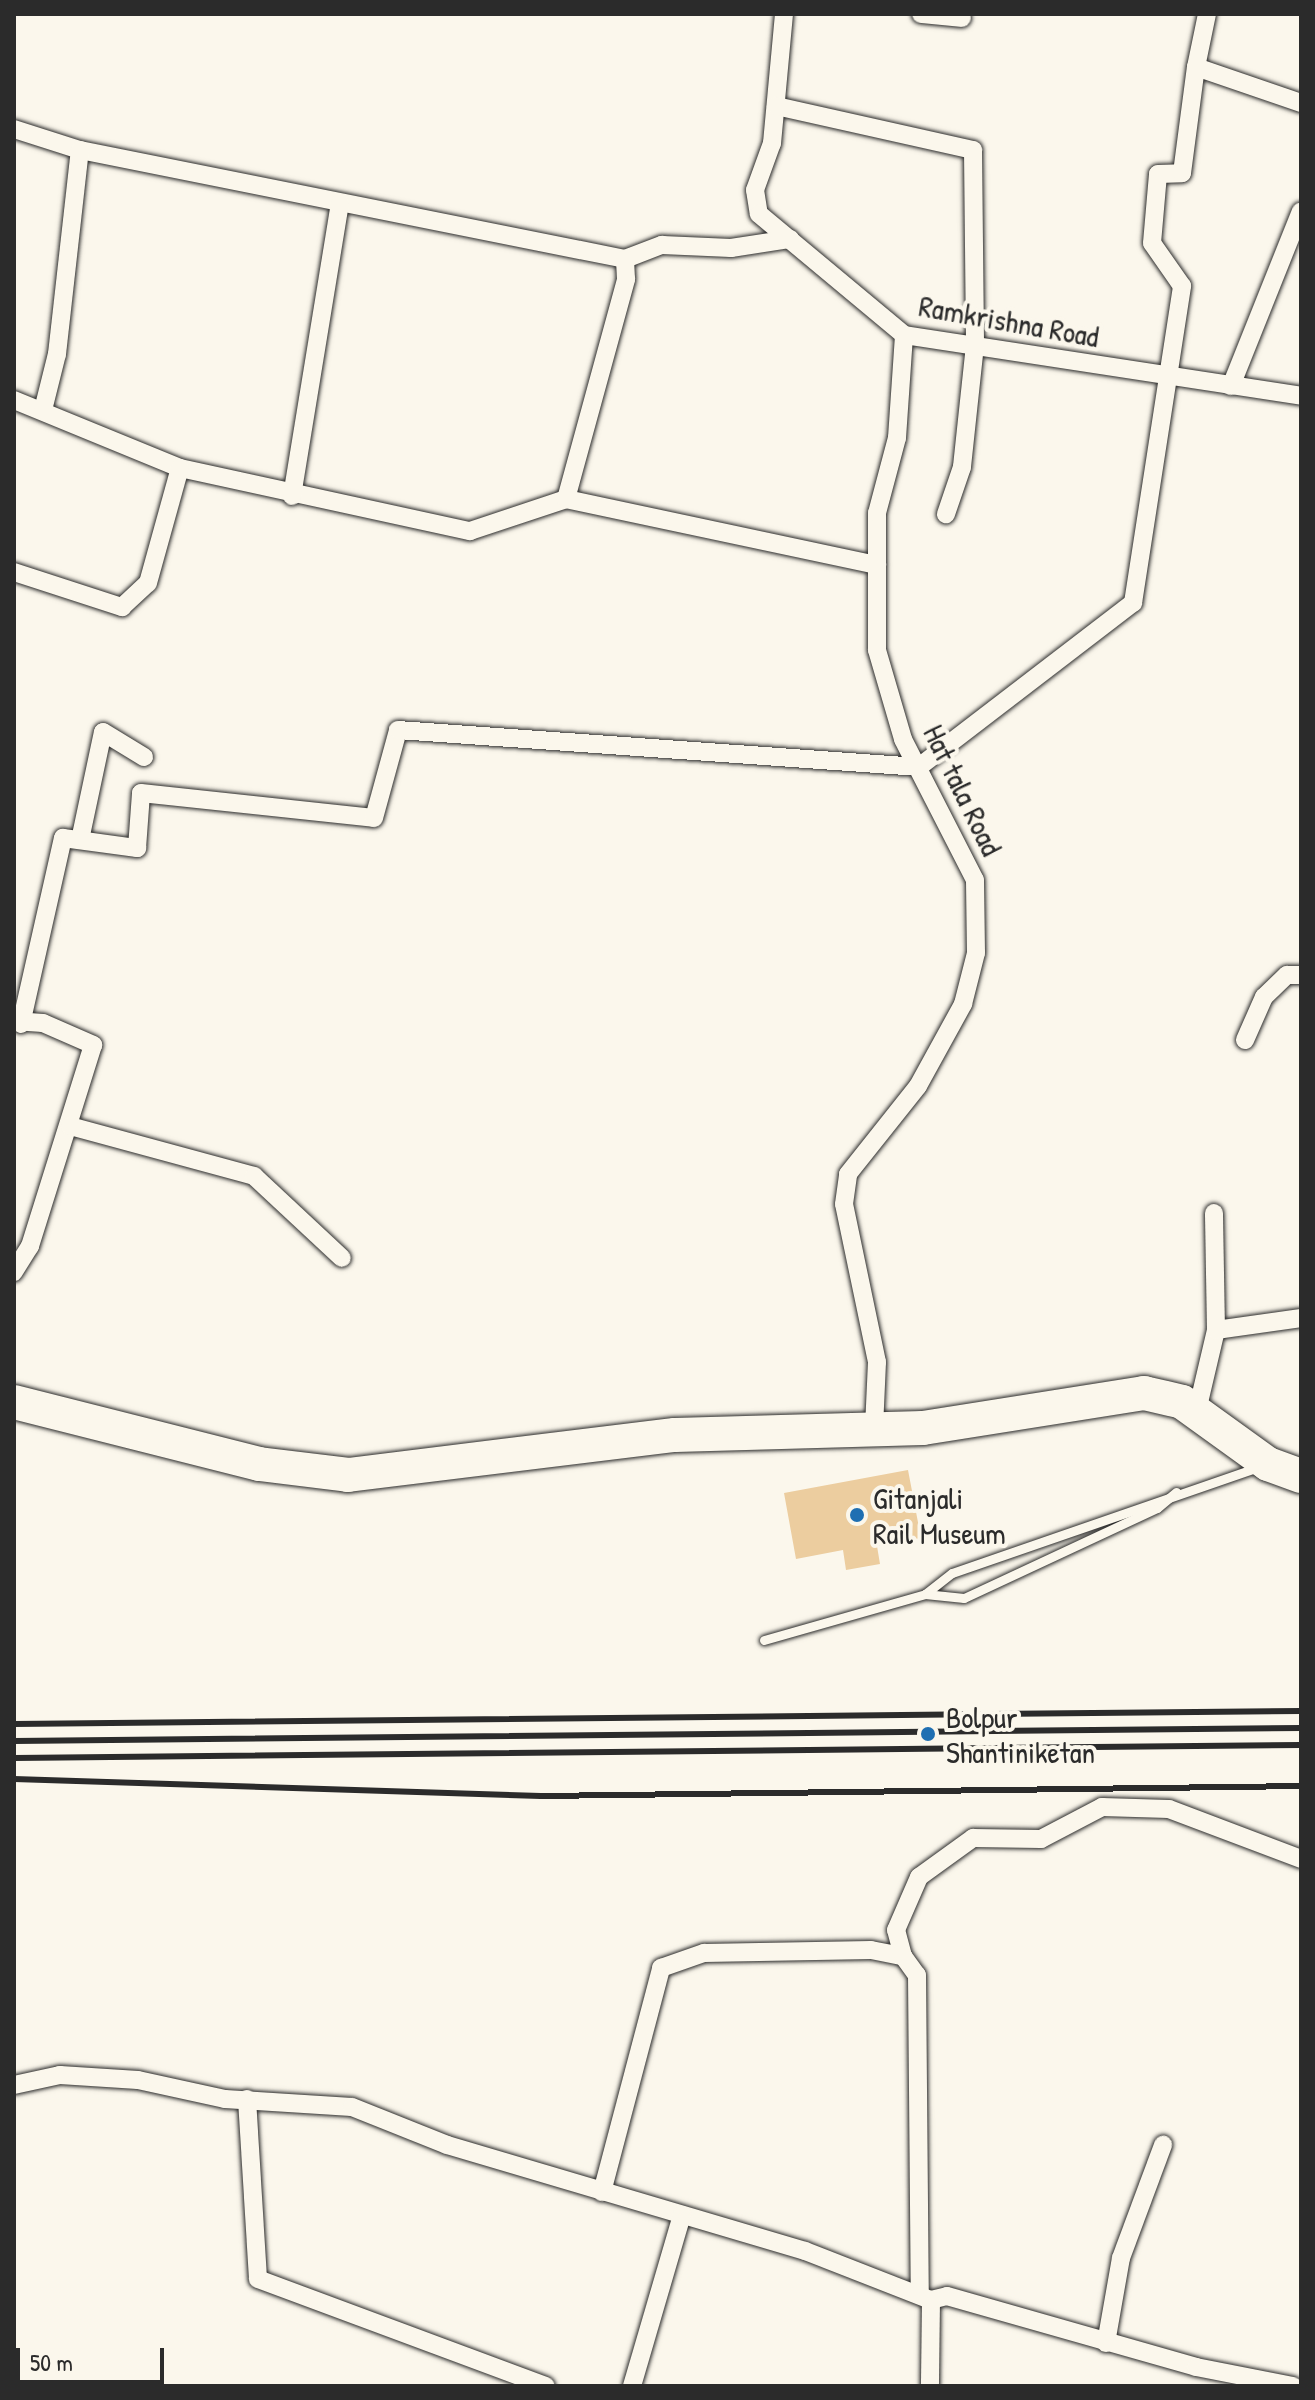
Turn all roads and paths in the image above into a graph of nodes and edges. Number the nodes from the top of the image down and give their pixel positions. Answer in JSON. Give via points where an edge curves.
{"nodes":[{"id":1,"x":784,"y":14,"type":"edge"},
{"id":2,"x":921,"y":14,"type":"edge"},
{"id":3,"x":1207,"y":14,"type":"edge"},
{"id":4,"x":962,"y":18,"type":"dead end"},
{"id":5,"x":1196,"y":67,"type":"junction"},
{"id":6,"x":1301,"y":103,"type":"edge"},
{"id":7,"x":776,"y":106,"type":"junction"},
{"id":8,"x":14,"y":129,"type":"edge"},
{"id":9,"x":80,"y":150,"type":"junction"},
{"id":10,"x":340,"y":203,"type":"junction"},
{"id":11,"x":1301,"y":211,"type":"edge"},
{"id":12,"x":790,"y":239,"type":"junction"},
{"id":13,"x":625,"y":259,"type":"junction"},
{"id":14,"x":904,"y":335,"type":"junction"},
{"id":15,"x":975,"y":345,"type":"junction"},
{"id":16,"x":1165,"y":377,"type":"junction"},
{"id":17,"x":1231,"y":386,"type":"junction"},
{"id":18,"x":1301,"y":396,"type":"edge"},
{"id":19,"x":14,"y":400,"type":"edge"},
{"id":20,"x":43,"y":410,"type":"junction"},
{"id":21,"x":180,"y":468,"type":"junction"},
{"id":22,"x":292,"y":496,"type":"junction"},
{"id":23,"x":566,"y":499,"type":"junction"},
{"id":24,"x":946,"y":514,"type":"dead end"},
{"id":25,"x":877,"y":565,"type":"junction"},
{"id":26,"x":14,"y":572,"type":"edge"},
{"id":27,"x":144,"y":757,"type":"dead end"},
{"id":28,"x":919,"y":767,"type":"junction"},
{"id":29,"x":80,"y":840,"type":"junction"},
{"id":30,"x":1301,"y":975,"type":"edge"},
{"id":31,"x":19,"y":1022,"type":"edge"},
{"id":32,"x":1245,"y":1040,"type":"dead end"},
{"id":33,"x":70,"y":1126,"type":"junction"},
{"id":34,"x":1214,"y":1213,"type":"dead end"},
{"id":35,"x":342,"y":1258,"type":"dead end"},
{"id":36,"x":14,"y":1272,"type":"edge"},
{"id":37,"x":1301,"y":1318,"type":"edge"},
{"id":38,"x":1216,"y":1330,"type":"junction"},
{"id":39,"x":14,"y":1402,"type":"edge"},
{"id":40,"x":1197,"y":1411,"type":"junction"},
{"id":41,"x":874,"y":1428,"type":"junction"},
{"id":42,"x":1268,"y":1464,"type":"junction"},
{"id":43,"x":1301,"y":1476,"type":"edge"},
{"id":44,"x":1176,"y":1492,"type":"junction"},
{"id":45,"x":925,"y":1594,"type":"junction"},
{"id":46,"x":764,"y":1640,"type":"dead end"},
{"id":47,"x":1301,"y":1859,"type":"edge"},
{"id":48,"x":903,"y":1956,"type":"junction"},
{"id":49,"x":15,"y":2082,"type":"edge"},
{"id":50,"x":247,"y":2099,"type":"junction"},
{"id":51,"x":1163,"y":2145,"type":"dead end"},
{"id":52,"x":602,"y":2192,"type":"junction"},
{"id":53,"x":682,"y":2215,"type":"junction"},
{"id":54,"x":925,"y":2297,"type":"junction"},
{"id":55,"x":1106,"y":2343,"type":"junction"},
{"id":56,"x":1195,"y":2377,"type":"edge"},
{"id":57,"x":546,"y":2386,"type":"edge"},
{"id":58,"x":632,"y":2386,"type":"edge"},
{"id":59,"x":930,"y":2386,"type":"edge"},
{"id":60,"x":1293,"y":2386,"type":"edge"}],
"edges":[{"from":1,"to":7,"type":"street","name":"Ramkrishna Road"},
{"from":2,"to":4,"type":"street"},
{"from":3,"to":5,"type":"street"},
{"from":5,"to":6,"type":"street"},
{"from":5,"to":16,"type":"street","via":[[1182,173],[1158,174],[1152,243],[1182,286]]},
{"from":7,"to":12,"type":"street","name":"Ramkrishna Road","via":[[755,190],[759,214]]},
{"from":7,"to":15,"type":"street","via":[[973,150]]},
{"from":8,"to":9,"type":"street"},
{"from":9,"to":10,"type":"street"},
{"from":9,"to":20,"type":"street","via":[[57,354]]},
{"from":10,"to":13,"type":"street"},
{"from":10,"to":22,"type":"street"},
{"from":11,"to":17,"type":"street"},
{"from":12,"to":13,"type":"street","via":[[731,248],[662,245]]},
{"from":12,"to":14,"type":"street","name":"Ramkrishna Road"},
{"from":13,"to":23,"type":"street","via":[[626,279]]},
{"from":14,"to":15,"type":"street","name":"Ramkrishna Road"},
{"from":14,"to":25,"type":"street","name":"Hat tala Road"},
{"from":15,"to":16,"type":"street","name":"Ramkrishna Road"},
{"from":15,"to":24,"type":"street","via":[[962,467]]},
{"from":16,"to":17,"type":"street","name":"Ramkrishna Road"},
{"from":16,"to":28,"type":"street","via":[[1133,603]]},
{"from":17,"to":18,"type":"street","name":"Ramkrishna Road"},
{"from":19,"to":20,"type":"street"},
{"from":20,"to":21,"type":"street"},
{"from":21,"to":22,"type":"street"},
{"from":21,"to":26,"type":"street","via":[[148,583],[122,607]]},
{"from":22,"to":23,"type":"street","via":[[470,531]]},
{"from":23,"to":25,"type":"street"},
{"from":25,"to":28,"type":"street","name":"Hat tala Road","via":[[877,650]]},
{"from":27,"to":29,"type":"street","via":[[103,732]]},
{"from":28,"to":29,"type":"street","via":[[398,730],[374,818],[141,793],[137,848]]},
{"from":28,"to":41,"type":"street","name":"Hat tala Road","via":[[975,880],[976,953],[963,1004],[918,1086],[848,1174],[844,1204],[877,1362]]},
{"from":29,"to":31,"type":"street","via":[[63,838]]},
{"from":30,"to":32,"type":"street","via":[[1287,975],[1264,997]]},
{"from":31,"to":33,"type":"street","via":[[93,1045]]},
{"from":33,"to":35,"type":"street","via":[[254,1176]]},
{"from":33,"to":36,"type":"street"},
{"from":34,"to":38,"type":"street"},
{"from":37,"to":38,"type":"street"},
{"from":38,"to":40,"type":"street"},
{"from":39,"to":41,"type":"highway","via":[[259,1464],[348,1475],[675,1435]]},
{"from":40,"to":41,"type":"highway","via":[[1144,1393],[956,1424]]},
{"from":40,"to":42,"type":"highway"},
{"from":42,"to":43,"type":"highway"},
{"from":42,"to":44,"type":"lane"},
{"from":44,"to":45,"type":"lane","via":[[952,1573]]},
{"from":44,"to":45,"type":"lane","via":[[1157,1508],[964,1598]]},
{"from":45,"to":46,"type":"lane"},
{"from":47,"to":48,"type":"street","via":[[1169,1809],[1102,1807],[1041,1839],[973,1838],[919,1877],[896,1930]]},
{"from":48,"to":52,"type":"street","via":[[871,1950],[704,1953],[661,1968]]},
{"from":48,"to":54,"type":"street","via":[[917,1975]]},
{"from":49,"to":50,"type":"street","via":[[60,2075],[138,2080]]},
{"from":50,"to":52,"type":"street","via":[[352,2107]]},
{"from":50,"to":57,"type":"street","via":[[258,2279]]},
{"from":51,"to":55,"type":"street","via":[[1121,2258]]},
{"from":52,"to":53,"type":"street"},
{"from":53,"to":54,"type":"street"},
{"from":53,"to":58,"type":"street"},
{"from":54,"to":55,"type":"street","via":[[947,2296]]},
{"from":54,"to":59,"type":"street"},
{"from":55,"to":56,"type":"street"},
{"from":56,"to":60,"type":"street"}]}
